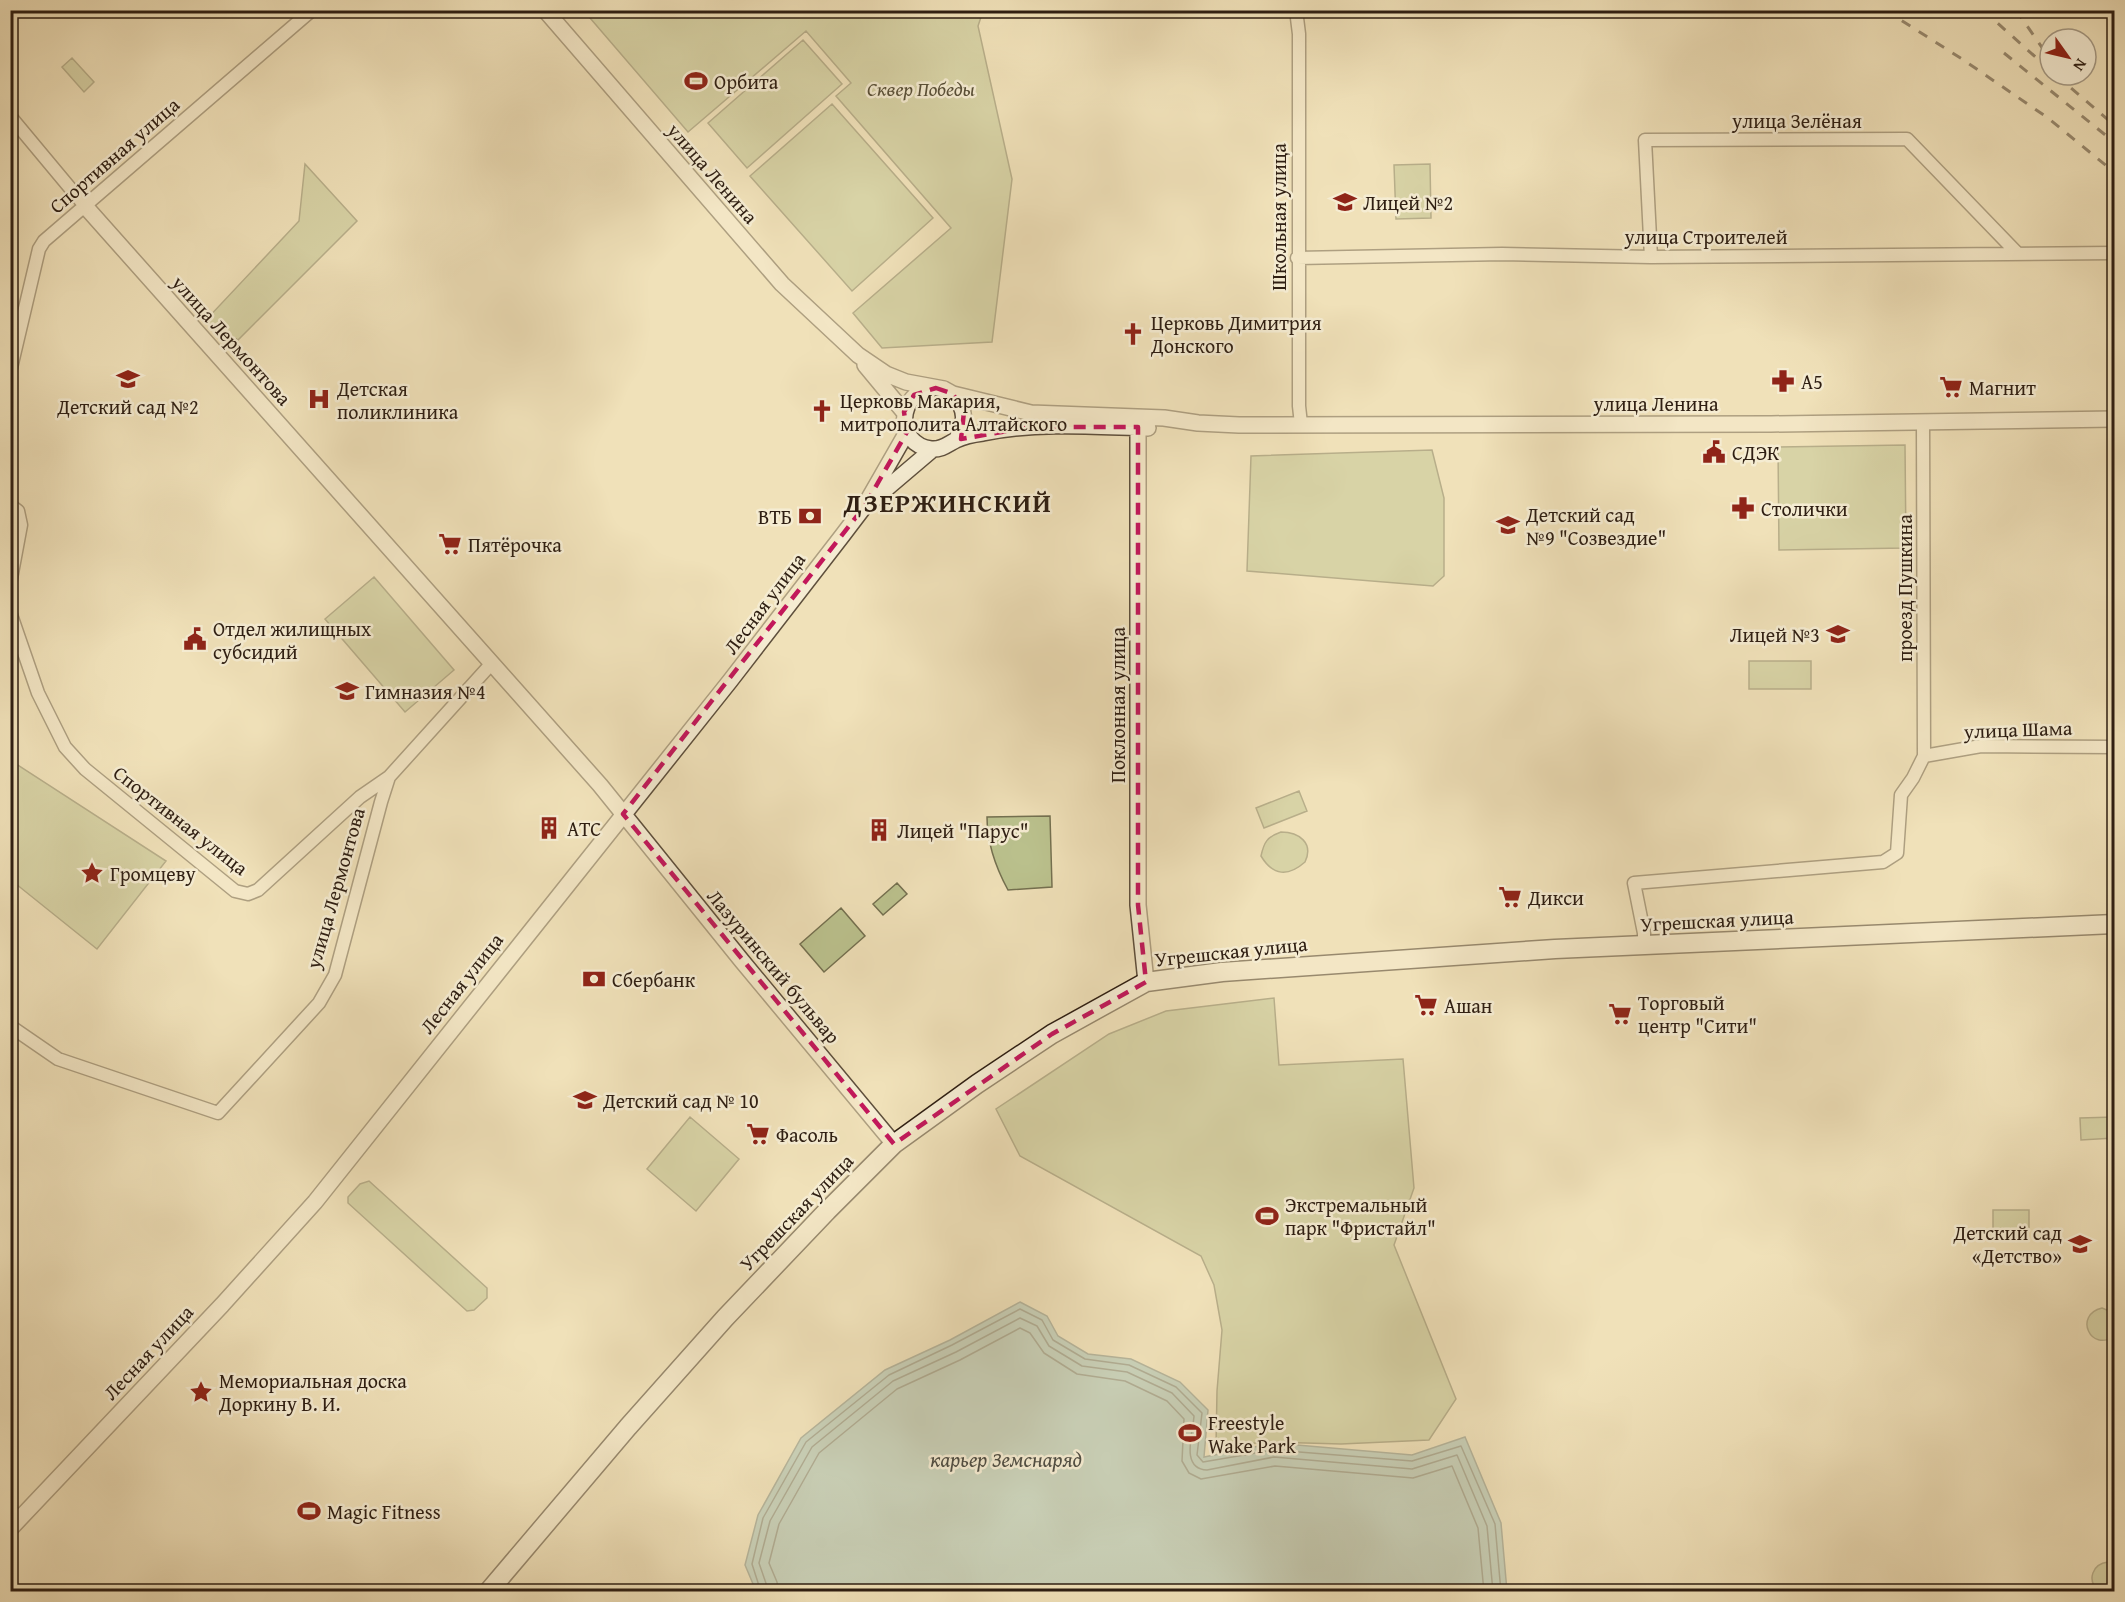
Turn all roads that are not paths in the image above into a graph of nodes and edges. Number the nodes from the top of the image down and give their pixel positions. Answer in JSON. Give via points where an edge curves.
{"nodes":[{"id":1,"x":312,"y":10,"type":"edge"},
{"id":2,"x":545,"y":10,"type":"edge"},
{"id":3,"x":1296,"y":10,"type":"edge"},
{"id":4,"x":10,"y":116,"type":"edge"},
{"id":5,"x":85,"y":206,"type":"junction"},
{"id":6,"x":2115,"y":253,"type":"edge"},
{"id":7,"x":2018,"y":254,"type":"junction"},
{"id":8,"x":1651,"y":256,"type":"junction"},
{"id":9,"x":1297,"y":258,"type":"junction"},
{"id":10,"x":858,"y":355,"type":"junction"},
{"id":11,"x":10,"y":372,"type":"edge"},
{"id":12,"x":936,"y":388,"type":"junction"},
{"id":13,"x":953,"y":394,"type":"junction"},
{"id":14,"x":904,"y":412,"type":"junction"},
{"id":15,"x":2115,"y":418,"type":"edge"},
{"id":16,"x":1923,"y":421,"type":"junction"},
{"id":17,"x":1198,"y":423,"type":"junction"},
{"id":18,"x":1301,"y":424,"type":"junction"},
{"id":19,"x":1138,"y":428,"type":"junction"},
{"id":20,"x":907,"y":432,"type":"junction"},
{"id":21,"x":956,"y":440,"type":"junction"},
{"id":22,"x":933,"y":449,"type":"junction"},
{"id":23,"x":10,"y":505,"type":"edge"},
{"id":24,"x":864,"y":507,"type":"junction"},
{"id":25,"x":10,"y":584,"type":"edge"},
{"id":26,"x":10,"y":612,"type":"edge"},
{"id":27,"x":492,"y":663,"type":"junction"},
{"id":28,"x":2115,"y":747,"type":"edge"},
{"id":29,"x":1924,"y":756,"type":"junction"},
{"id":30,"x":390,"y":777,"type":"junction"},
{"id":31,"x":623,"y":814,"type":"junction"},
{"id":32,"x":2115,"y":924,"type":"edge"},
{"id":33,"x":1644,"y":946,"type":"junction"},
{"id":34,"x":1146,"y":982,"type":"junction"},
{"id":35,"x":10,"y":1026,"type":"edge"},
{"id":36,"x":894,"y":1144,"type":"junction"},
{"id":37,"x":10,"y":1529,"type":"edge"},
{"id":38,"x":488,"y":1592,"type":"edge"}],
"edges":[{"from":1,"to":5,"type":"street","name":"Спортивная улица"},
{"from":2,"to":10,"type":"street","name":"улица Ленина","via":[[782,284]]},
{"from":3,"to":9,"type":"street","name":"Школьная улица"},
{"from":4,"to":5,"type":"street"},
{"from":5,"to":11,"type":"street","name":"Спортивная улица","via":[[39,249]]},
{"from":5,"to":27,"type":"street","name":"улица Лермонтова"},
{"from":6,"to":7,"type":"street","name":"улица Строителей"},
{"from":7,"to":8,"type":"street","name":"улица Строителей"},
{"from":7,"to":8,"type":"street","name":"улица Зелёная","via":[[1907,139],[1645,140]]},
{"from":8,"to":9,"type":"street","name":"улица Строителей"},
{"from":9,"to":18,"type":"street","name":"Школьная улица"},
{"from":10,"to":12,"type":"street","name":"улица Ленина","via":[[886,374]]},
{"from":10,"to":14,"type":"street","name":"улица Ленина"},
{"from":12,"to":13,"type":"street","name":"улица Ленина"},
{"from":12,"to":14,"type":"street","via":[[914,395]]},
{"from":13,"to":17,"type":"street","name":"улица Ленина","via":[[1031,413]]},
{"from":13,"to":21,"type":"street","via":[[965,418]]},
{"from":14,"to":20,"type":"street"},
{"from":15,"to":16,"type":"street","name":"улица Ленина"},
{"from":16,"to":18,"type":"street","name":"улица Ленина"},
{"from":16,"to":29,"type":"street","name":"проезд Пушкина"},
{"from":17,"to":18,"type":"street","name":"улица Ленина"},
{"from":17,"to":19,"type":"street","name":"улица Ленина"},
{"from":19,"to":21,"type":"street","name":"улица Ленина","via":[[1031,427]]},
{"from":19,"to":34,"type":"street","name":"Поклонная улица","via":[[1138,905]]},
{"from":20,"to":22,"type":"street","via":[[922,447]]},
{"from":20,"to":24,"type":"street","name":"Лесная улица"},
{"from":21,"to":22,"type":"street","name":"улица Ленина"},
{"from":22,"to":24,"type":"street","name":"улица Ленина"},
{"from":23,"to":25,"type":"street","via":[[18,511],[21,525]]},
{"from":24,"to":31,"type":"street","name":"Лесная улица"},
{"from":26,"to":30,"type":"street","name":"Спортивная улица","via":[[38,693],[65,747],[85,768],[236,891],[248,894],[258,890],[360,797]]},
{"from":27,"to":30,"type":"street","name":"улица Лермонтова"},
{"from":27,"to":31,"type":"street","name":"улица Лермонтова"},
{"from":28,"to":29,"type":"street","name":"улица Шама","via":[[1981,746]]},
{"from":29,"to":33,"type":"street","via":[[1901,795],[1897,853],[1883,862],[1634,883]]},
{"from":30,"to":35,"type":"street","name":"улица Лермонтова","via":[[335,975],[319,1003],[218,1113],[58,1059]]},
{"from":31,"to":36,"type":"street","name":"Лазуринский бульвар"},
{"from":31,"to":37,"type":"street","name":"Лесная улица","via":[[315,1202]]},
{"from":32,"to":33,"type":"main road","name":"Угрешская улица"},
{"from":33,"to":34,"type":"main road","name":"Угрешская улица","via":[[1233,971]]},
{"from":34,"to":36,"type":"main road","name":"Угрешская улица","via":[[1052,1034]]},
{"from":36,"to":38,"type":"main road","name":"Угрешская улица","via":[[693,1354]]}]}
